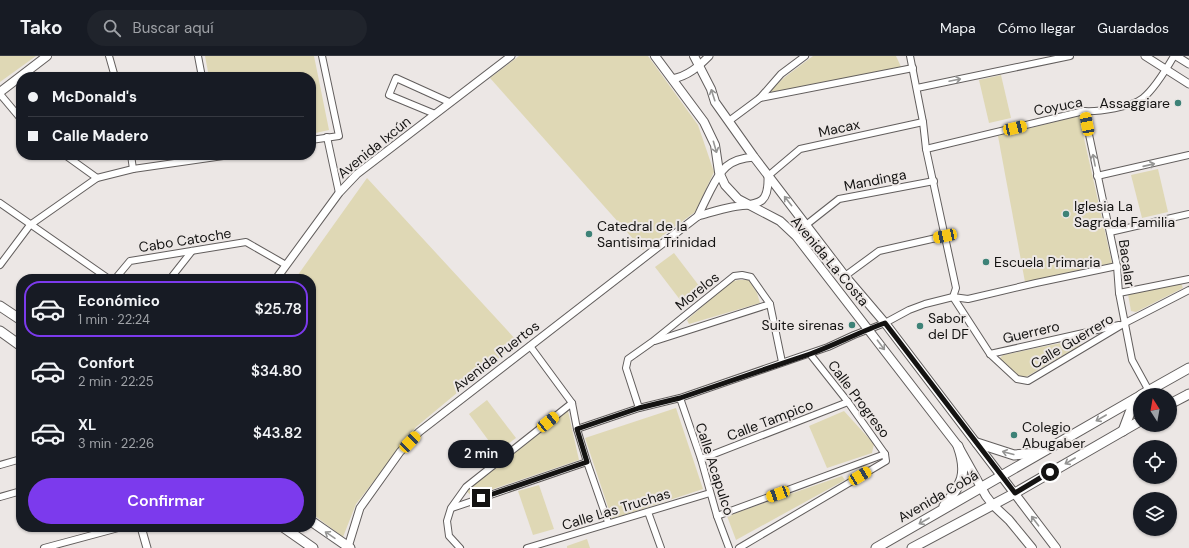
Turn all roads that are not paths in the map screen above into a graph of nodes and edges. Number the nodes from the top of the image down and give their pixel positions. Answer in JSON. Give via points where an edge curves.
{"nodes":[{"id":1,"x":48,"y":56,"type":"edge"},
{"id":2,"x":109,"y":56,"type":"edge"},
{"id":3,"x":198,"y":56,"type":"edge"},
{"id":4,"x":322,"y":56,"type":"edge"},
{"id":5,"x":511,"y":56,"type":"edge"},
{"id":6,"x":655,"y":56,"type":"edge"},
{"id":7,"x":694,"y":56,"type":"edge"},
{"id":8,"x":709,"y":56,"type":"edge"},
{"id":9,"x":805,"y":56,"type":"edge"},
{"id":10,"x":910,"y":56,"type":"edge"},
{"id":11,"x":1070,"y":56,"type":"edge"},
{"id":12,"x":1145,"y":56,"type":"edge"},
{"id":13,"x":1175,"y":56,"type":"edge"},
{"id":14,"x":1189,"y":64,"type":"edge"},
{"id":15,"x":699,"y":66,"type":"junction"},
{"id":16,"x":914,"y":68,"type":"junction"},
{"id":17,"x":1166,"y":69,"type":"junction"},
{"id":18,"x":27,"y":72,"type":"edge"},
{"id":19,"x":114,"y":72,"type":"edge"},
{"id":20,"x":201,"y":72,"type":"edge"},
{"id":21,"x":672,"y":78,"type":"junction"},
{"id":22,"x":16,"y":81,"type":"edge"},
{"id":23,"x":1189,"y":84,"type":"edge"},
{"id":24,"x":917,"y":88,"type":"junction"},
{"id":25,"x":0,"y":93,"type":"edge"},
{"id":26,"x":760,"y":98,"type":"junction"},
{"id":27,"x":449,"y":102,"type":"junction"},
{"id":28,"x":1084,"y":111,"type":"junction"},
{"id":29,"x":16,"y":113,"type":"edge"},
{"id":30,"x":435,"y":114,"type":"junction"},
{"id":31,"x":729,"y":121,"type":"junction"},
{"id":32,"x":923,"y":122,"type":"junction"},
{"id":33,"x":327,"y":137,"type":"junction"},
{"id":34,"x":316,"y":139,"type":"edge"},
{"id":35,"x":926,"y":149,"type":"junction"},
{"id":36,"x":1189,"y":155,"type":"edge"},
{"id":37,"x":754,"y":157,"type":"junction"},
{"id":38,"x":72,"y":160,"type":"edge"},
{"id":39,"x":132,"y":160,"type":"edge"},
{"id":40,"x":191,"y":160,"type":"edge"},
{"id":41,"x":133,"y":169,"type":"junction"},
{"id":42,"x":719,"y":172,"type":"junction"},
{"id":43,"x":768,"y":176,"type":"junction"},
{"id":44,"x":1097,"y":176,"type":"junction"},
{"id":45,"x":97,"y":178,"type":"junction"},
{"id":46,"x":934,"y":181,"type":"junction"},
{"id":47,"x":339,"y":193,"type":"junction"},
{"id":48,"x":0,"y":204,"type":"edge"},
{"id":49,"x":751,"y":206,"type":"junction"},
{"id":50,"x":1189,"y":214,"type":"edge"},
{"id":51,"x":698,"y":216,"type":"junction"},
{"id":52,"x":30,"y":225,"type":"junction"},
{"id":53,"x":806,"y":225,"type":"junction"},
{"id":54,"x":1110,"y":232,"type":"junction"},
{"id":55,"x":945,"y":236,"type":"junction"},
{"id":56,"x":192,"y":251,"type":"junction"},
{"id":57,"x":0,"y":265,"type":"edge"},
{"id":58,"x":286,"y":265,"type":"junction"},
{"id":59,"x":1117,"y":266,"type":"junction"},
{"id":60,"x":102,"y":274,"type":"edge"},
{"id":61,"x":119,"y":274,"type":"edge"},
{"id":62,"x":174,"y":274,"type":"edge"},
{"id":63,"x":280,"y":274,"type":"edge"},
{"id":64,"x":846,"y":276,"type":"junction"},
{"id":65,"x":1189,"y":279,"type":"edge"},
{"id":66,"x":1189,"y":290,"type":"edge"},
{"id":67,"x":1119,"y":293,"type":"junction"},
{"id":68,"x":953,"y":297,"type":"junction"},
{"id":69,"x":770,"y":304,"type":"junction"},
{"id":70,"x":0,"y":306,"type":"edge"},
{"id":71,"x":16,"y":317,"type":"edge"},
{"id":72,"x":885,"y":323,"type":"junction"},
{"id":73,"x":1125,"y":323,"type":"junction"},
{"id":74,"x":869,"y":329,"type":"junction"},
{"id":75,"x":0,"y":331,"type":"edge"},
{"id":76,"x":16,"y":342,"type":"edge"},
{"id":77,"x":652,"y":342,"type":"junction"},
{"id":78,"x":530,"y":346,"type":"junction"},
{"id":79,"x":810,"y":354,"type":"junction"},
{"id":80,"x":990,"y":354,"type":"junction"},
{"id":81,"x":782,"y":362,"type":"junction"},
{"id":82,"x":1189,"y":368,"type":"edge"},
{"id":83,"x":1139,"y":388,"type":"edge"},
{"id":84,"x":1153,"y":388,"type":"edge"},
{"id":85,"x":1189,"y":394,"type":"edge"},
{"id":86,"x":680,"y":398,"type":"junction"},
{"id":87,"x":1133,"y":400,"type":"edge"},
{"id":88,"x":1177,"y":400,"type":"edge"},
{"id":89,"x":848,"y":402,"type":"junction"},
{"id":90,"x":572,"y":403,"type":"junction"},
{"id":91,"x":639,"y":408,"type":"junction"},
{"id":92,"x":1133,"y":411,"type":"edge"},
{"id":93,"x":1133,"y":425,"type":"edge"},
{"id":94,"x":577,"y":429,"type":"junction"},
{"id":95,"x":1123,"y":431,"type":"junction"},
{"id":96,"x":969,"y":434,"type":"junction"},
{"id":97,"x":977,"y":443,"type":"junction"},
{"id":98,"x":957,"y":444,"type":"junction"},
{"id":99,"x":1040,"y":453,"type":"junction"},
{"id":100,"x":885,"y":454,"type":"junction"},
{"id":101,"x":16,"y":460,"type":"edge"},
{"id":102,"x":701,"y":460,"type":"junction"},
{"id":103,"x":587,"y":462,"type":"junction"},
{"id":104,"x":0,"y":465,"type":"edge"},
{"id":105,"x":1001,"y":475,"type":"junction"},
{"id":106,"x":982,"y":487,"type":"junction"},
{"id":107,"x":16,"y":492,"type":"edge"},
{"id":108,"x":710,"y":493,"type":"junction"},
{"id":109,"x":1015,"y":493,"type":"junction"},
{"id":110,"x":0,"y":497,"type":"edge"},
{"id":111,"x":993,"y":505,"type":"junction"},
{"id":112,"x":451,"y":508,"type":"junction"},
{"id":113,"x":648,"y":512,"type":"junction"},
{"id":114,"x":939,"y":512,"type":"junction"},
{"id":115,"x":717,"y":516,"type":"junction"},
{"id":116,"x":608,"y":522,"type":"junction"},
{"id":117,"x":316,"y":524,"type":"edge"},
{"id":118,"x":103,"y":532,"type":"edge"},
{"id":119,"x":142,"y":532,"type":"edge"},
{"id":120,"x":290,"y":532,"type":"edge"},
{"id":121,"x":896,"y":537,"type":"junction"},
{"id":122,"x":349,"y":547,"type":"edge"},
{"id":123,"x":44,"y":548,"type":"edge"},
{"id":124,"x":147,"y":548,"type":"edge"},
{"id":125,"x":314,"y":548,"type":"edge"},
{"id":126,"x":460,"y":548,"type":"edge"},
{"id":127,"x":528,"y":548,"type":"edge"},
{"id":128,"x":661,"y":548,"type":"edge"},
{"id":129,"x":729,"y":548,"type":"edge"},
{"id":130,"x":739,"y":548,"type":"edge"},
{"id":131,"x":876,"y":548,"type":"edge"},
{"id":132,"x":887,"y":548,"type":"edge"},
{"id":133,"x":912,"y":548,"type":"edge"},
{"id":134,"x":1032,"y":548,"type":"edge"},
{"id":135,"x":1056,"y":548,"type":"edge"}],
"edges":[{"from":1,"to":18,"type":"main road"},
{"from":2,"to":19,"type":"street"},
{"from":3,"to":20,"type":"street"},
{"from":4,"to":33,"type":"street","via":[[339,136]]},
{"from":5,"to":27,"type":"street","name":"Avenida Ixcún"},
{"from":6,"to":21,"type":"main road","name":"Avenida La Costa"},
{"from":7,"to":15,"type":"main road","name":"Avenida La Costa"},
{"from":8,"to":15,"type":"street"},
{"from":9,"to":26,"type":"street","via":[[781,74]]},
{"from":10,"to":16,"type":"street"},
{"from":24,"to":11,"type":"street","one_way":true},
{"from":12,"to":17,"type":"street"},
{"from":13,"to":14,"type":"street"},
{"from":13,"to":17,"type":"street","name":"Coyuca"},
{"from":15,"to":21,"type":"street","via":[[687,74]]},
{"from":31,"to":15,"type":"main road","name":"Avenida La Costa","one_way":true,"via":[[715,102]]},
{"from":16,"to":24,"type":"street"},
{"from":16,"to":26,"type":"street"},
{"from":17,"to":23,"type":"street"},
{"from":17,"to":28,"type":"street","name":"Coyuca","via":[[1144,98],[1135,103],[1096,112]]},
{"from":21,"to":42,"type":"main road","name":"Avenida La Costa","one_way":true,"via":[[704,122],[715,145]]},
{"from":22,"to":25,"type":"main road"},
{"from":24,"to":32,"type":"street"},
{"from":25,"to":29,"type":"street"},
{"from":26,"to":31,"type":"street"},
{"from":27,"to":30,"type":"street","name":"Avenida Ixcún"},
{"from":27,"to":30,"type":"street","via":[[396,78],[389,95]]},
{"from":28,"to":35,"type":"street","name":"Coyuca"},
{"from":44,"to":28,"type":"street","name":"Bacalar","one_way":true},
{"from":30,"to":47,"type":"street","name":"Avenida Ixcún","via":[[357,174]]},
{"from":31,"to":37,"type":"main road","name":"Avenida La Costa"},
{"from":32,"to":35,"type":"street"},
{"from":32,"to":43,"type":"street","name":"Macax","via":[[800,148]]},
{"from":33,"to":34,"type":"street"},
{"from":33,"to":47,"type":"street"},
{"from":35,"to":46,"type":"street"},
{"from":44,"to":36,"type":"street","one_way":true},
{"from":37,"to":42,"type":"street","name":"Avenida Puertos","via":[[731,162]]},
{"from":37,"to":43,"type":"main road","name":"Avenida La Costa"},
{"from":38,"to":45,"type":"street"},
{"from":39,"to":41,"type":"street"},
{"from":40,"to":41,"type":"street"},
{"from":41,"to":45,"type":"street"},
{"from":42,"to":49,"type":"main road","name":"Avenida La Costa","via":[[725,185],[738,199]]},
{"from":42,"to":51,"type":"street","name":"Avenida Puertos"},
{"from":43,"to":49,"type":"street","via":[[769,191],[763,200]]},
{"from":53,"to":43,"type":"main road","name":"Avenida La Costa","one_way":true},
{"from":44,"to":54,"type":"street","name":"Bacalar"},
{"from":45,"to":52,"type":"street"},
{"from":46,"to":53,"type":"street","name":"Mandinga","via":[[839,199]]},
{"from":46,"to":55,"type":"street"},
{"from":47,"to":58,"type":"street","name":"Avenida Ixcún"},
{"from":48,"to":52,"type":"street"},
{"from":49,"to":51,"type":"street","name":"Avenida Puertos","via":[[732,207]]},
{"from":49,"to":74,"type":"main road","name":"Avenida La Costa","via":[[780,221],[796,236]]},
{"from":50,"to":54,"type":"street"},
{"from":51,"to":78,"type":"street","name":"Avenida Puertos"},
{"from":52,"to":57,"type":"street"},
{"from":52,"to":60,"type":"street"},
{"from":53,"to":64,"type":"main road","name":"Avenida La Costa"},
{"from":54,"to":59,"type":"street","name":"Bacalar"},
{"from":55,"to":64,"type":"street","via":[[879,251]]},
{"from":55,"to":68,"type":"street","via":[[956,288]]},
{"from":56,"to":58,"type":"street","name":"Cabo Catoche","via":[[246,242]]},
{"from":56,"to":61,"type":"street","name":"Cabo Catoche","via":[[130,261]]},
{"from":56,"to":62,"type":"street"},
{"from":58,"to":63,"type":"street","name":"Avenida Ixcún"},
{"from":59,"to":67,"type":"street","name":"Bacalar"},
{"from":59,"to":68,"type":"street","via":[[968,299]]},
{"from":64,"to":72,"type":"main road","name":"Avenida La Costa"},
{"from":65,"to":67,"type":"street"},
{"from":66,"to":73,"type":"street"},
{"from":67,"to":73,"type":"street","name":"Bacalar"},
{"from":68,"to":72,"type":"street","via":[[925,304]]},
{"from":68,"to":80,"type":"street","name":"Calle Guerrero"},
{"from":69,"to":77,"type":"street"},
{"from":69,"to":77,"type":"street","name":"Morelos","via":[[751,277],[734,276]]},
{"from":69,"to":81,"type":"street","name":"Morelos"},
{"from":70,"to":71,"type":"main road"},
{"from":72,"to":74,"type":"street"},
{"from":72,"to":96,"type":"main road","name":"Avenida La Costa"},
{"from":73,"to":80,"type":"street","name":"Guerrero"},
{"from":73,"to":80,"type":"street","name":"Calle Guerrero","via":[[1028,381],[1017,379]]},
{"from":73,"to":83,"type":"street","name":"Bacalar"},
{"from":74,"to":79,"type":"street"},
{"from":74,"to":98,"type":"main road","name":"Avenida La Costa","one_way":true},
{"from":75,"to":76,"type":"main road"},
{"from":77,"to":91,"type":"street","name":"Morelos","via":[[628,359],[626,368]]},
{"from":78,"to":90,"type":"street"},
{"from":78,"to":122,"type":"street","name":"Avenida Puertos","via":[[419,432],[400,452],[360,508]]},
{"from":79,"to":81,"type":"street"},
{"from":79,"to":89,"type":"street","name":"Calle Progreso"},
{"from":81,"to":86,"type":"street"},
{"from":82,"to":84,"type":"main road","name":"Avenida Cobá"},
{"from":85,"to":88,"type":"main road"},
{"from":86,"to":91,"type":"street"},
{"from":86,"to":102,"type":"street","name":"Calle Acapulco"},
{"from":87,"to":99,"type":"main road","name":"Avenida Cobá","one_way":true},
{"from":89,"to":100,"type":"street","name":"Calle Progreso"},
{"from":89,"to":102,"type":"street","name":"Calle Tampico"},
{"from":90,"to":94,"type":"street"},
{"from":90,"to":112,"type":"street","via":[[466,487]]},
{"from":91,"to":94,"type":"street"},
{"from":92,"to":95,"type":"main road"},
{"from":93,"to":95,"type":"main road"},
{"from":94,"to":103,"type":"street"},
{"from":95,"to":109,"type":"main road","one_way":true},
{"from":96,"to":97,"type":"main road","name":"Avenida La Costa"},
{"from":96,"to":98,"type":"main road"},
{"from":99,"to":97,"type":"main road","one_way":true,"via":[[1014,455]]},
{"from":97,"to":105,"type":"main road","name":"Avenida La Costa"},
{"from":98,"to":106,"type":"main road","name":"Avenida La Costa"},
{"from":98,"to":114,"type":"main road","via":[[963,459],[960,484]]},
{"from":99,"to":105,"type":"main road","name":"Avenida Cobá"},
{"from":100,"to":115,"type":"street"},
{"from":100,"to":130,"type":"street","name":"Calle Progreso","via":[[886,461]]},
{"from":101,"to":104,"type":"street"},
{"from":102,"to":108,"type":"street","name":"Calle Acapulco"},
{"from":103,"to":112,"type":"street"},
{"from":103,"to":116,"type":"street"},
{"from":105,"to":106,"type":"main road","name":"Avenida Cobá"},
{"from":105,"to":109,"type":"main road","name":"Avenida La Costa"},
{"from":106,"to":111,"type":"main road","name":"Avenida La Costa"},
{"from":106,"to":114,"type":"main road","name":"Avenida Cobá"},
{"from":107,"to":110,"type":"street"},
{"from":108,"to":113,"type":"street","name":"Calle Las Truchas"},
{"from":108,"to":115,"type":"street","name":"Calle Acapulco"},
{"from":109,"to":111,"type":"main road"},
{"from":135,"to":109,"type":"main road","name":"Avenida La Costa","one_way":true},
{"from":111,"to":133,"type":"main road"},
{"from":111,"to":134,"type":"main road","name":"Avenida La Costa"},
{"from":112,"to":126,"type":"street","via":[[447,521],[449,536]]},
{"from":113,"to":116,"type":"street","name":"Calle Las Truchas"},
{"from":113,"to":128,"type":"street"},
{"from":114,"to":121,"type":"main road","name":"Avenida Cobá","one_way":true},
{"from":115,"to":129,"type":"street","name":"Calle Acapulco"},
{"from":116,"to":127,"type":"street","name":"Calle Las Truchas"},
{"from":122,"to":117,"type":"main road","one_way":true},
{"from":118,"to":123,"type":"street"},
{"from":119,"to":124,"type":"street"},
{"from":120,"to":125,"type":"main road"},
{"from":121,"to":131,"type":"main road","name":"Avenida Cobá"},
{"from":121,"to":132,"type":"main road"}]}
